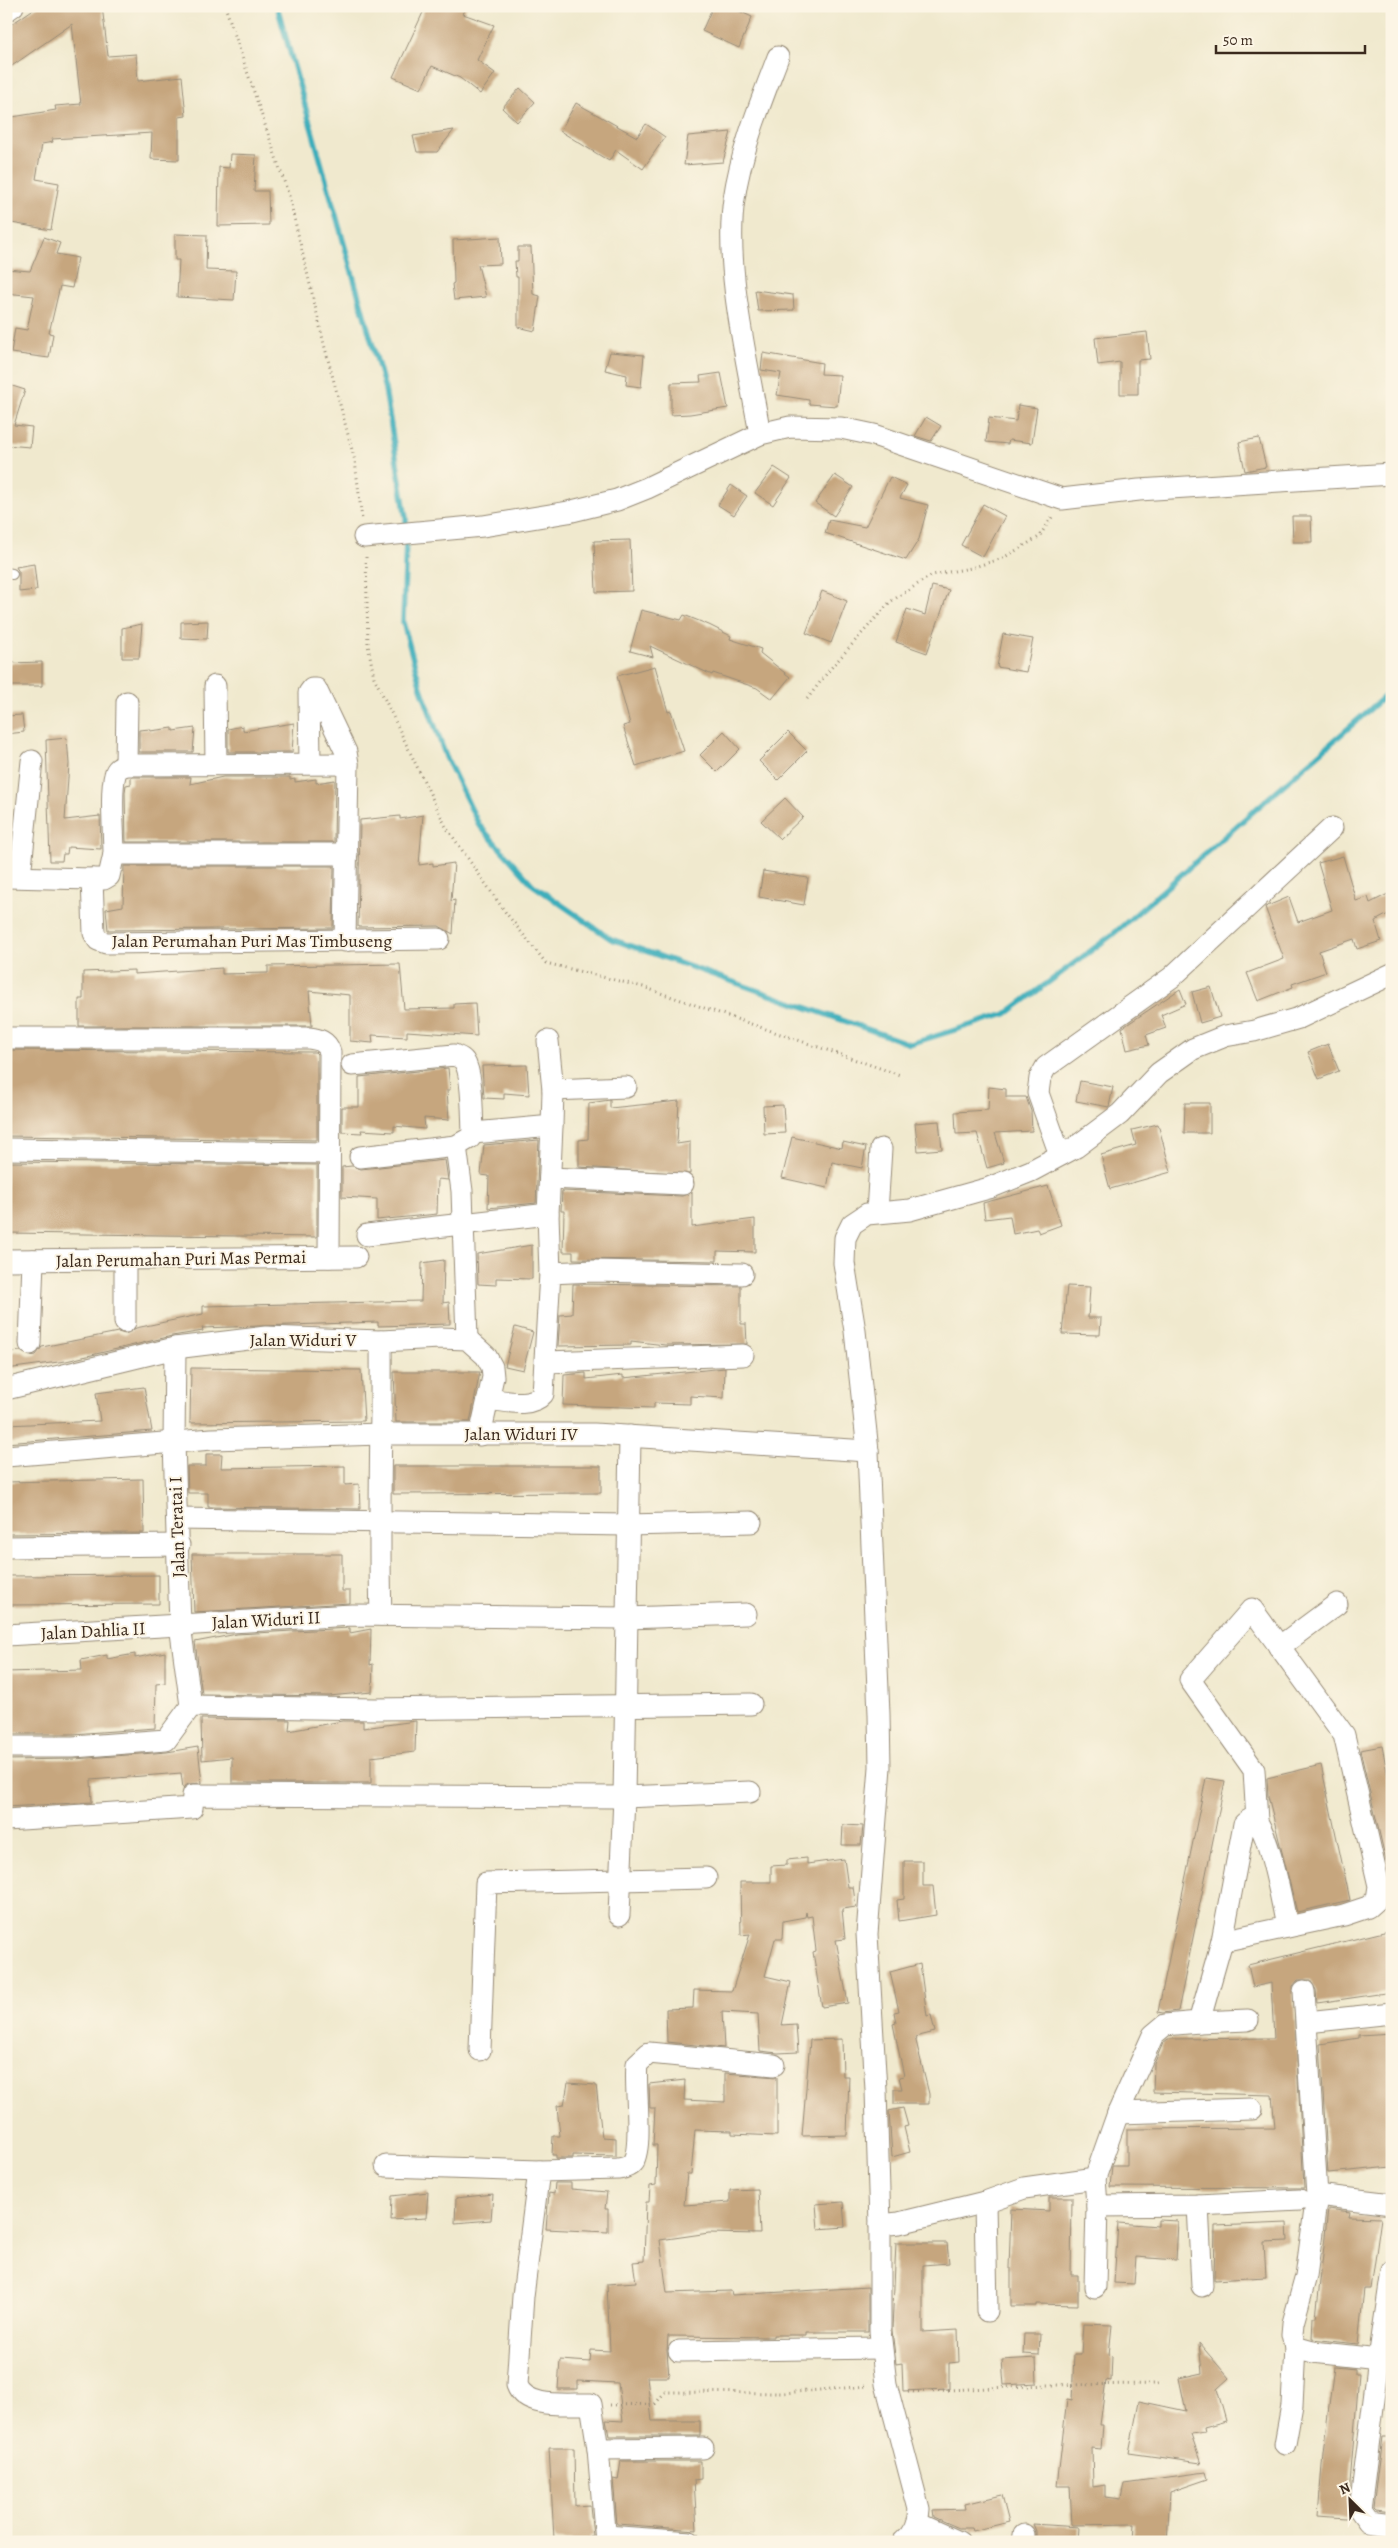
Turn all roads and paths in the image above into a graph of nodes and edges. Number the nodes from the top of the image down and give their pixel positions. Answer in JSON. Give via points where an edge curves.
{"nodes":[{"id":1,"x":13,"y":6,"type":"edge"},
{"id":2,"x":225,"y":6,"type":"edge"},
{"id":3,"x":6,"y":11,"type":"edge"},
{"id":4,"x":778,"y":57,"type":"dead end"},
{"id":5,"x":760,"y":434,"type":"junction"},
{"id":6,"x":1392,"y":474,"type":"edge"},
{"id":7,"x":1062,"y":499,"type":"junction"},
{"id":8,"x":368,"y":537,"type":"junction"},
{"id":9,"x":216,"y":686,"type":"dead end"},
{"id":10,"x":807,"y":699,"type":"dead end"},
{"id":11,"x":127,"y":702,"type":"dead end"},
{"id":12,"x":32,"y":761,"type":"dead end"},
{"id":13,"x":310,"y":763,"type":"junction"},
{"id":14,"x":216,"y":764,"type":"junction"},
{"id":15,"x":348,"y":764,"type":"junction"},
{"id":16,"x":126,"y":765,"type":"junction"},
{"id":17,"x":1332,"y":828,"type":"dead end"},
{"id":18,"x":114,"y":854,"type":"junction"},
{"id":19,"x":347,"y":854,"type":"junction"},
{"id":20,"x":13,"y":876,"type":"edge"},
{"id":21,"x":92,"y":879,"type":"junction"},
{"id":22,"x":439,"y":939,"type":"dead end"},
{"id":23,"x":345,"y":941,"type":"junction"},
{"id":24,"x":1392,"y":974,"type":"edge"},
{"id":25,"x":6,"y":1038,"type":"edge"},
{"id":26,"x":548,"y":1041,"type":"dead end"},
{"id":27,"x":352,"y":1065,"type":"dead end"},
{"id":28,"x":900,"y":1075,"type":"dead end"},
{"id":29,"x":626,"y":1086,"type":"dead end"},
{"id":30,"x":552,"y":1090,"type":"junction"},
{"id":31,"x":552,"y":1126,"type":"junction"},
{"id":32,"x":464,"y":1139,"type":"junction"},
{"id":33,"x":6,"y":1149,"type":"edge"},
{"id":34,"x":882,"y":1149,"type":"dead end"},
{"id":35,"x":329,"y":1154,"type":"junction"},
{"id":36,"x":1060,"y":1155,"type":"junction"},
{"id":37,"x":360,"y":1157,"type":"dead end"},
{"id":38,"x":550,"y":1178,"type":"junction"},
{"id":39,"x":683,"y":1184,"type":"dead end"},
{"id":40,"x":877,"y":1212,"type":"junction"},
{"id":41,"x":548,"y":1214,"type":"junction"},
{"id":42,"x":463,"y":1225,"type":"junction"},
{"id":43,"x":367,"y":1236,"type":"dead end"},
{"id":44,"x":328,"y":1257,"type":"junction"},
{"id":45,"x":356,"y":1258,"type":"dead end"},
{"id":46,"x":6,"y":1260,"type":"edge"},
{"id":47,"x":33,"y":1260,"type":"junction"},
{"id":48,"x":124,"y":1261,"type":"junction"},
{"id":49,"x":550,"y":1273,"type":"junction"},
{"id":50,"x":742,"y":1274,"type":"dead end"},
{"id":51,"x":125,"y":1322,"type":"dead end"},
{"id":52,"x":467,"y":1340,"type":"junction"},
{"id":53,"x":381,"y":1341,"type":"junction"},
{"id":54,"x":30,"y":1344,"type":"dead end"},
{"id":55,"x":176,"y":1348,"type":"junction"},
{"id":56,"x":744,"y":1355,"type":"dead end"},
{"id":57,"x":546,"y":1362,"type":"junction"},
{"id":58,"x":6,"y":1389,"type":"edge"},
{"id":59,"x":488,"y":1400,"type":"junction"},
{"id":60,"x":382,"y":1434,"type":"junction"},
{"id":61,"x":480,"y":1435,"type":"junction"},
{"id":62,"x":630,"y":1436,"type":"junction"},
{"id":63,"x":174,"y":1443,"type":"junction"},
{"id":64,"x":868,"y":1451,"type":"junction"},
{"id":65,"x":6,"y":1456,"type":"edge"},
{"id":66,"x":178,"y":1519,"type":"junction"},
{"id":67,"x":378,"y":1522,"type":"junction"},
{"id":68,"x":751,"y":1522,"type":"dead end"},
{"id":69,"x":628,"y":1525,"type":"junction"},
{"id":70,"x":179,"y":1545,"type":"junction"},
{"id":71,"x":6,"y":1547,"type":"edge"},
{"id":72,"x":1337,"y":1604,"type":"dead end"},
{"id":73,"x":746,"y":1614,"type":"dead end"},
{"id":74,"x":381,"y":1615,"type":"junction"},
{"id":75,"x":626,"y":1618,"type":"junction"},
{"id":76,"x":180,"y":1626,"type":"junction"},
{"id":77,"x":6,"y":1635,"type":"edge"},
{"id":78,"x":1279,"y":1647,"type":"junction"},
{"id":79,"x":751,"y":1704,"type":"dead end"},
{"id":80,"x":625,"y":1705,"type":"junction"},
{"id":81,"x":191,"y":1706,"type":"junction"},
{"id":82,"x":6,"y":1747,"type":"edge"},
{"id":83,"x":750,"y":1792,"type":"dead end"},
{"id":84,"x":624,"y":1797,"type":"junction"},
{"id":85,"x":6,"y":1820,"type":"edge"},
{"id":86,"x":1257,"y":1821,"type":"junction"},
{"id":87,"x":706,"y":1878,"type":"dead end"},
{"id":88,"x":620,"y":1879,"type":"junction"},
{"id":89,"x":619,"y":1915,"type":"dead end"},
{"id":90,"x":1287,"y":1927,"type":"junction"},
{"id":91,"x":1222,"y":1940,"type":"junction"},
{"id":92,"x":1304,"y":1990,"type":"dead end"},
{"id":93,"x":1392,"y":2013,"type":"edge"},
{"id":94,"x":1248,"y":2020,"type":"dead end"},
{"id":95,"x":1199,"y":2022,"type":"junction"},
{"id":96,"x":1307,"y":2022,"type":"junction"},
{"id":97,"x":480,"y":2050,"type":"dead end"},
{"id":98,"x":774,"y":2065,"type":"dead end"},
{"id":99,"x":1252,"y":2109,"type":"dead end"},
{"id":100,"x":1118,"y":2113,"type":"junction"},
{"id":101,"x":386,"y":2166,"type":"dead end"},
{"id":102,"x":539,"y":2170,"type":"junction"},
{"id":103,"x":1095,"y":2178,"type":"junction"},
{"id":104,"x":1309,"y":2197,"type":"junction"},
{"id":105,"x":985,"y":2202,"type":"junction"},
{"id":106,"x":1392,"y":2204,"type":"edge"},
{"id":107,"x":1198,"y":2205,"type":"junction"},
{"id":108,"x":1097,"y":2206,"type":"junction"},
{"id":109,"x":880,"y":2225,"type":"junction"},
{"id":110,"x":1392,"y":2271,"type":"edge"},
{"id":111,"x":1095,"y":2286,"type":"dead end"},
{"id":112,"x":1202,"y":2286,"type":"dead end"},
{"id":113,"x":987,"y":2311,"type":"dead end"},
{"id":114,"x":1295,"y":2347,"type":"junction"},
{"id":115,"x":881,"y":2348,"type":"junction"},
{"id":116,"x":678,"y":2351,"type":"dead end"},
{"id":117,"x":1385,"y":2360,"type":"edge"},
{"id":118,"x":1160,"y":2384,"type":"dead end"},
{"id":119,"x":887,"y":2388,"type":"junction"},
{"id":120,"x":591,"y":2404,"type":"junction"},
{"id":121,"x":1285,"y":2444,"type":"dead end"},
{"id":122,"x":703,"y":2448,"type":"dead end"},
{"id":123,"x":598,"y":2449,"type":"junction"},
{"id":124,"x":917,"y":2523,"type":"junction"},
{"id":125,"x":1392,"y":2524,"type":"edge"},
{"id":126,"x":606,"y":2539,"type":"edge"},
{"id":127,"x":690,"y":2542,"type":"edge"},
{"id":128,"x":902,"y":2542,"type":"edge"},
{"id":129,"x":958,"y":2542,"type":"edge"}],
"edges":[{"from":1,"to":3,"type":"street"},
{"from":2,"to":8,"type":"path","via":[[289,196],[355,461]]},
{"from":4,"to":5,"type":"street","via":[[741,166],[734,200],[732,241],[738,303]]},
{"from":5,"to":7,"type":"street","via":[[790,427],[817,426],[874,435]]},
{"from":5,"to":8,"type":"street","via":[[617,500],[483,526]]},
{"from":6,"to":7,"type":"street","via":[[1139,490]]},
{"from":7,"to":10,"type":"path","via":[[1040,537],[1003,558],[932,576],[890,602]]},
{"from":8,"to":28,"type":"path","via":[[368,645],[374,677],[446,827],[506,913],[546,963],[643,987]]},
{"from":9,"to":14,"type":"street"},
{"from":11,"to":16,"type":"street"},
{"from":12,"to":20,"type":"street"},
{"from":13,"to":14,"type":"street"},
{"from":13,"to":15,"type":"street"},
{"from":13,"to":15,"type":"street","via":[[309,693],[316,689],[346,752]]},
{"from":14,"to":16,"type":"street"},
{"from":15,"to":19,"type":"street"},
{"from":16,"to":18,"type":"street","via":[[115,774]]},
{"from":17,"to":36,"type":"street","via":[[1172,978],[1046,1067],[1038,1093]]},
{"from":18,"to":19,"type":"street"},
{"from":18,"to":21,"type":"street","via":[[109,876]]},
{"from":19,"to":23,"type":"street"},
{"from":20,"to":21,"type":"street"},
{"from":21,"to":23,"type":"street","name":"Jalan Perumahan Puri Mas Timbuseng","via":[[94,933],[98,940],[106,943]]},
{"from":22,"to":23,"type":"street","name":"Jalan Perumahan Puri Mas Timbuseng"},
{"from":24,"to":36,"type":"street","via":[[1299,1018],[1225,1036],[1193,1050],[1159,1073],[1120,1114]]},
{"from":25,"to":35,"type":"street","via":[[321,1040],[330,1052]]},
{"from":26,"to":30,"type":"street"},
{"from":27,"to":32,"type":"street","via":[[454,1055],[461,1057],[468,1069]]},
{"from":29,"to":30,"type":"street"},
{"from":30,"to":31,"type":"street"},
{"from":31,"to":32,"type":"street"},
{"from":31,"to":38,"type":"street"},
{"from":32,"to":37,"type":"street"},
{"from":32,"to":42,"type":"street"},
{"from":33,"to":35,"type":"street"},
{"from":34,"to":40,"type":"street"},
{"from":35,"to":44,"type":"street"},
{"from":36,"to":40,"type":"street","via":[[1032,1171],[989,1188],[910,1210]]},
{"from":38,"to":39,"type":"street"},
{"from":38,"to":41,"type":"street"},
{"from":40,"to":64,"type":"street","via":[[858,1218],[852,1224],[847,1230],[844,1247]]},
{"from":41,"to":42,"type":"street"},
{"from":41,"to":49,"type":"street"},
{"from":42,"to":43,"type":"street"},
{"from":42,"to":52,"type":"street"},
{"from":44,"to":45,"type":"street","name":"Jalan Perumahan Puri Mas Permai"},
{"from":44,"to":48,"type":"street","name":"Jalan Perumahan Puri Mas Permai"},
{"from":46,"to":47,"type":"street","name":"Jalan Perumahan Puri Mas Permai"},
{"from":47,"to":48,"type":"street","name":"Jalan Perumahan Puri Mas Permai"},
{"from":47,"to":54,"type":"street"},
{"from":48,"to":51,"type":"street"},
{"from":49,"to":50,"type":"street","via":[[594,1270]]},
{"from":49,"to":57,"type":"street"},
{"from":52,"to":53,"type":"street","name":"Jalan Widuri V"},
{"from":52,"to":59,"type":"street","via":[[486,1356],[492,1367]]},
{"from":53,"to":55,"type":"street","name":"Jalan Widuri V","via":[[266,1337]]},
{"from":53,"to":60,"type":"street"},
{"from":55,"to":58,"type":"street","name":"Jalan Widuri V"},
{"from":55,"to":63,"type":"street","name":"Jalan Teratai I"},
{"from":56,"to":57,"type":"street"},
{"from":57,"to":59,"type":"street","via":[[543,1394],[539,1399],[528,1402]]},
{"from":59,"to":61,"type":"street"},
{"from":60,"to":61,"type":"street","name":"Jalan Widuri IV"},
{"from":60,"to":63,"type":"street","name":"Jalan Widuri IV"},
{"from":60,"to":67,"type":"street"},
{"from":61,"to":62,"type":"street","name":"Jalan Widuri IV"},
{"from":62,"to":64,"type":"street","name":"Jalan Widuri IV"},
{"from":62,"to":69,"type":"street"},
{"from":63,"to":65,"type":"street","name":"Jalan Widuri IV"},
{"from":63,"to":66,"type":"street","name":"Jalan Teratai I"},
{"from":64,"to":109,"type":"street","via":[[880,1767],[867,1934]]},
{"from":66,"to":67,"type":"street"},
{"from":66,"to":70,"type":"street","name":"Jalan Teratai I"},
{"from":67,"to":69,"type":"street"},
{"from":67,"to":74,"type":"street"},
{"from":68,"to":69,"type":"street"},
{"from":69,"to":75,"type":"street"},
{"from":70,"to":71,"type":"street"},
{"from":70,"to":76,"type":"street","name":"Jalan Teratai I"},
{"from":72,"to":78,"type":"street"},
{"from":73,"to":75,"type":"street","name":"Jalan Widuri II"},
{"from":74,"to":75,"type":"street","name":"Jalan Widuri II"},
{"from":74,"to":76,"type":"street","name":"Jalan Widuri II"},
{"from":75,"to":80,"type":"street"},
{"from":76,"to":77,"type":"street","name":"Jalan Dahlia II"},
{"from":76,"to":81,"type":"street","name":"Jalan Teratai I"},
{"from":78,"to":86,"type":"street","via":[[1252,1609],[1190,1680],[1254,1770]]},
{"from":78,"to":90,"type":"street","via":[[1344,1736],[1379,1886],[1377,1899],[1368,1907]]},
{"from":79,"to":80,"type":"street"},
{"from":80,"to":81,"type":"street","via":[[375,1709]]},
{"from":80,"to":84,"type":"street"},
{"from":81,"to":82,"type":"street","via":[[166,1740]]},
{"from":83,"to":84,"type":"street"},
{"from":84,"to":85,"type":"street","via":[[193,1795],[192,1808]]},
{"from":84,"to":88,"type":"street"},
{"from":86,"to":90,"type":"street","via":[[1269,1852]]},
{"from":86,"to":91,"type":"street","via":[[1249,1820],[1244,1824]]},
{"from":87,"to":88,"type":"street"},
{"from":88,"to":89,"type":"street"},
{"from":88,"to":97,"type":"street","via":[[486,1883]]},
{"from":90,"to":91,"type":"street"},
{"from":91,"to":95,"type":"street"},
{"from":92,"to":96,"type":"street"},
{"from":93,"to":96,"type":"street"},
{"from":94,"to":95,"type":"street"},
{"from":95,"to":100,"type":"street","via":[[1165,2025],[1153,2035]]},
{"from":96,"to":104,"type":"street"},
{"from":98,"to":102,"type":"street","via":[[649,2053],[637,2064],[637,2143],[632,2163],[627,2168],[618,2169]]},
{"from":99,"to":100,"type":"street"},
{"from":100,"to":103,"type":"street"},
{"from":101,"to":102,"type":"street"},
{"from":102,"to":120,"type":"street","via":[[517,2385],[529,2400]]},
{"from":103,"to":105,"type":"street","via":[[1024,2188]]},
{"from":103,"to":108,"type":"street"},
{"from":104,"to":106,"type":"street"},
{"from":104,"to":107,"type":"street"},
{"from":104,"to":114,"type":"street","via":[[1306,2276],[1292,2334]]},
{"from":105,"to":109,"type":"street"},
{"from":105,"to":113,"type":"street"},
{"from":107,"to":108,"type":"street"},
{"from":107,"to":112,"type":"street"},
{"from":108,"to":111,"type":"street"},
{"from":109,"to":115,"type":"street"},
{"from":110,"to":117,"type":"street"},
{"from":114,"to":117,"type":"street"},
{"from":114,"to":121,"type":"street","via":[[1292,2406]]},
{"from":115,"to":116,"type":"street"},
{"from":115,"to":119,"type":"street"},
{"from":117,"to":125,"type":"street","via":[[1360,2510],[1365,2519]]},
{"from":118,"to":119,"type":"path","via":[[1047,2385],[962,2391]]},
{"from":119,"to":120,"type":"path","via":[[783,2393],[667,2392],[655,2404]]},
{"from":119,"to":124,"type":"street","via":[[918,2501]]},
{"from":120,"to":123,"type":"street"},
{"from":122,"to":123,"type":"street"},
{"from":123,"to":126,"type":"street"},
{"from":124,"to":128,"type":"street"},
{"from":124,"to":129,"type":"street"},
{"from":126,"to":127,"type":"street"}]}
